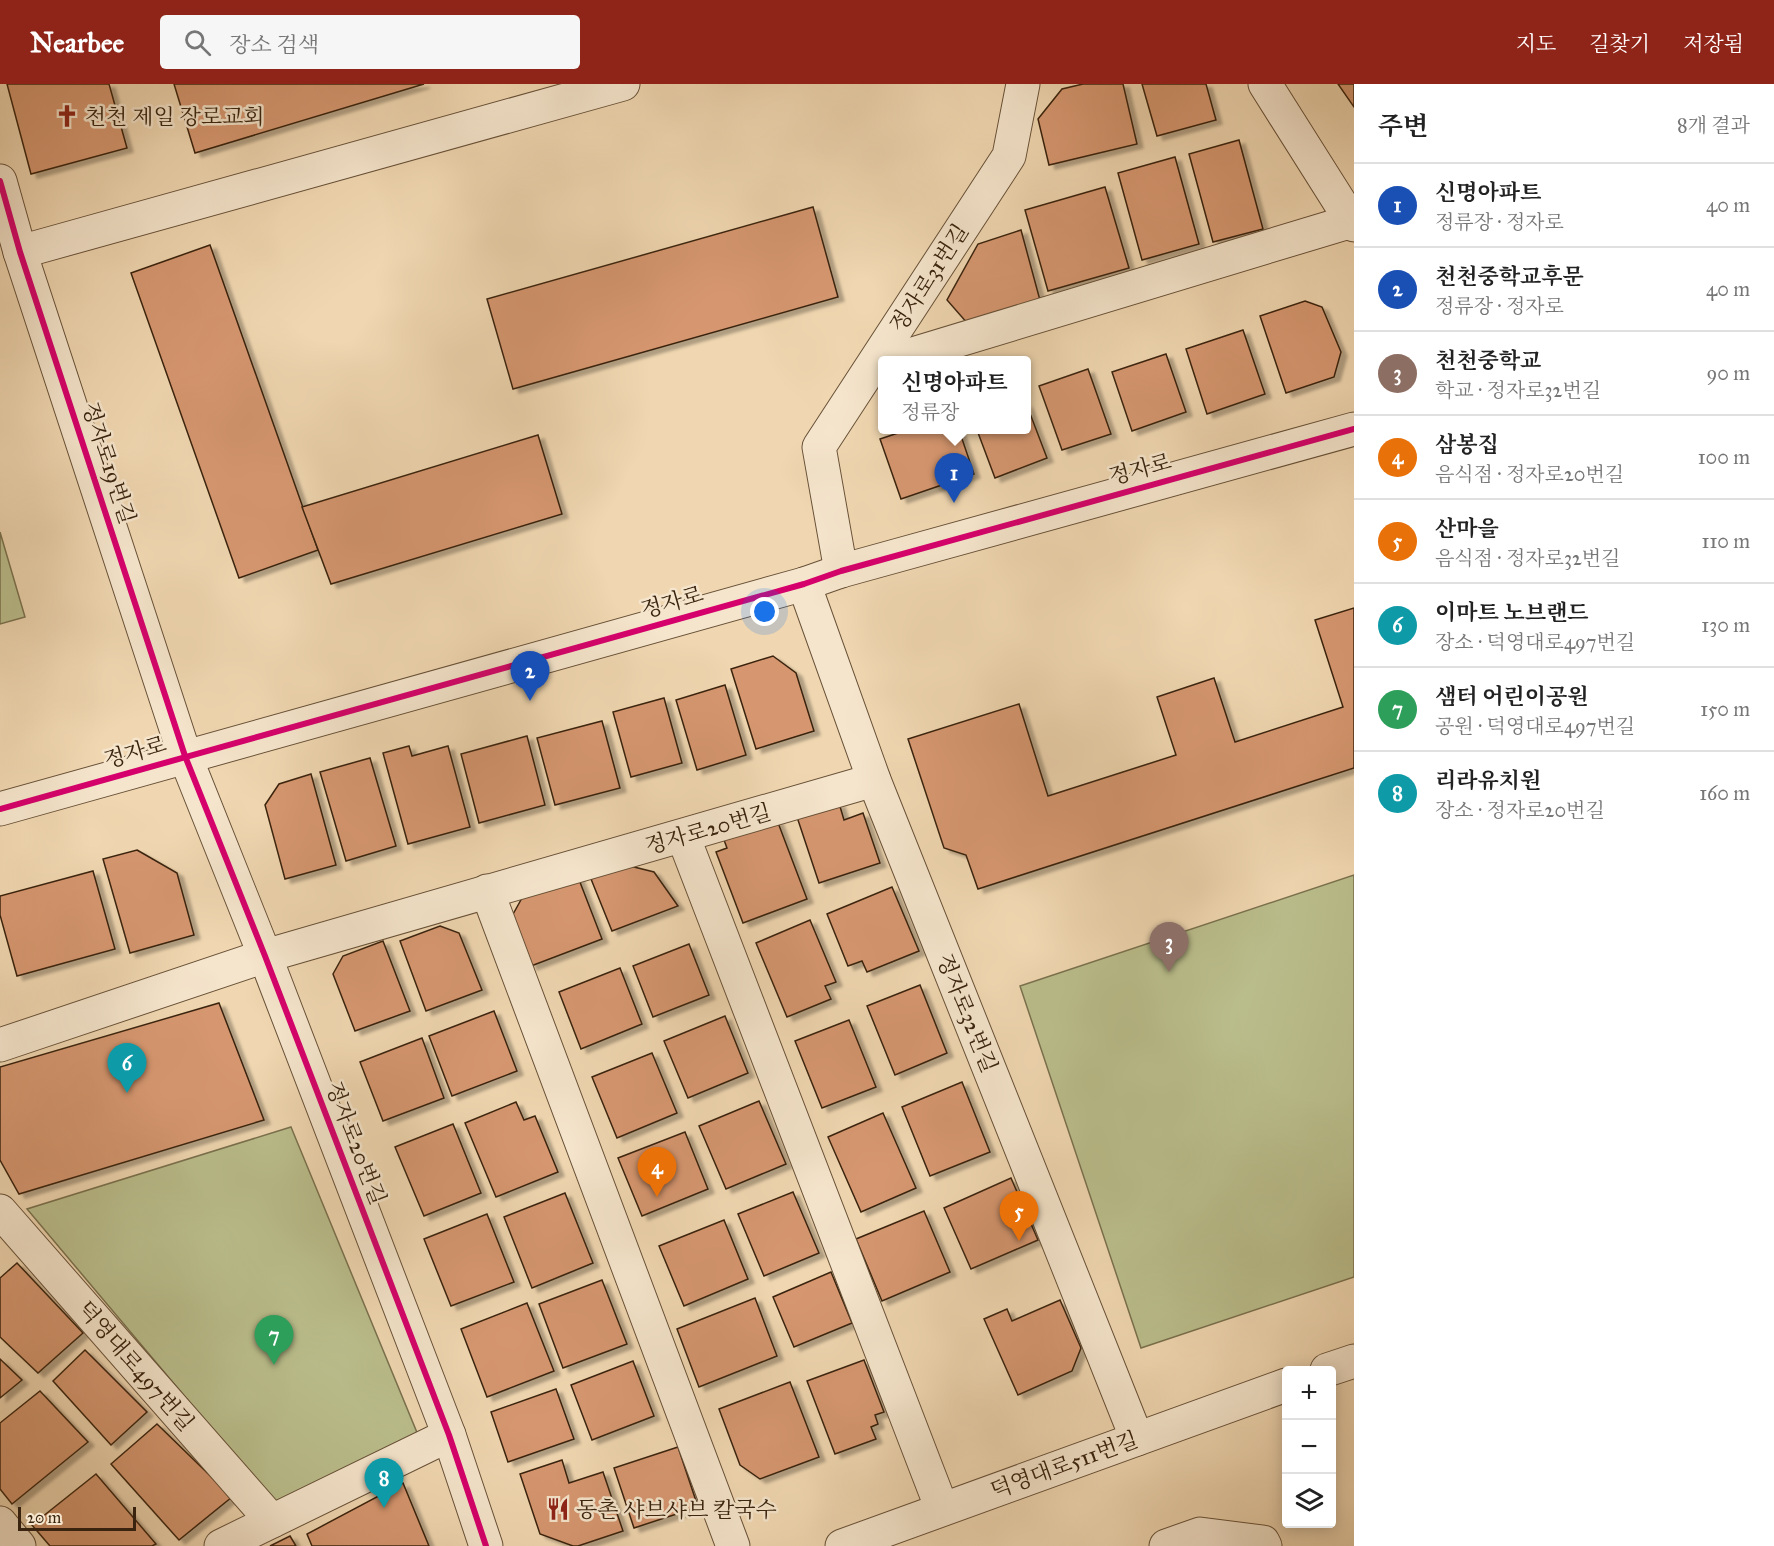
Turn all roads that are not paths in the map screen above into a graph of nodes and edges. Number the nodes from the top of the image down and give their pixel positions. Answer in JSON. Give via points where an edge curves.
{"nodes":[{"id":1,"x":623,"y":84,"type":"edge"},
{"id":2,"x":1023,"y":84,"type":"edge"},
{"id":3,"x":1265,"y":84,"type":"edge"},
{"id":4,"x":0,"y":181,"type":"edge"},
{"id":5,"x":1353,"y":223,"type":"edge"},
{"id":6,"x":20,"y":252,"type":"junction"},
{"id":7,"x":887,"y":356,"type":"edge"},
{"id":8,"x":909,"y":356,"type":"edge"},
{"id":9,"x":878,"y":369,"type":"edge"},
{"id":10,"x":1354,"y":429,"type":"edge"},
{"id":11,"x":841,"y":571,"type":"junction"},
{"id":12,"x":804,"y":584,"type":"junction"},
{"id":13,"x":185,"y":756,"type":"junction"},
{"id":14,"x":874,"y":780,"type":"junction"},
{"id":15,"x":0,"y":809,"type":"edge"},
{"id":16,"x":683,"y":836,"type":"junction"},
{"id":17,"x":487,"y":891,"type":"junction"},
{"id":18,"x":265,"y":957,"type":"junction"},
{"id":19,"x":0,"y":1045,"type":"edge"},
{"id":20,"x":0,"y":1211,"type":"edge"},
{"id":21,"x":1354,"y":1361,"type":"edge"},
{"id":22,"x":1336,"y":1368,"type":"edge"},
{"id":23,"x":1282,"y":1387,"type":"edge"},
{"id":24,"x":449,"y":1435,"type":"junction"},
{"id":25,"x":1137,"y":1439,"type":"junction"},
{"id":26,"x":942,"y":1509,"type":"junction"},
{"id":27,"x":272,"y":1521,"type":"junction"},
{"id":28,"x":0,"y":1523,"type":"edge"},
{"id":29,"x":19,"y":1546,"type":"edge"},
{"id":30,"x":221,"y":1546,"type":"edge"},
{"id":31,"x":486,"y":1546,"type":"edge"},
{"id":32,"x":734,"y":1546,"type":"edge"},
{"id":33,"x":842,"y":1546,"type":"edge"},
{"id":34,"x":1166,"y":1546,"type":"edge"},
{"id":35,"x":1264,"y":1546,"type":"edge"}],
"edges":[{"from":1,"to":6,"type":"street"},
{"from":2,"to":7,"type":"street","name":"정자로31번길","via":[[1009,156]]},
{"from":3,"to":5,"type":"street"},
{"from":4,"to":6,"type":"street","name":"정자로19번길"},
{"from":5,"to":8,"type":"street"},
{"from":6,"to":13,"type":"street","name":"정자로19번길"},
{"from":9,"to":11,"type":"street","name":"정자로31번길","via":[[819,447]]},
{"from":10,"to":11,"type":"street","name":"정자로"},
{"from":11,"to":12,"type":"street","name":"정자로"},
{"from":12,"to":13,"type":"street","name":"정자로"},
{"from":12,"to":14,"type":"street","name":"정자로32번길"},
{"from":13,"to":15,"type":"street","name":"정자로"},
{"from":13,"to":18,"type":"street","name":"정자로20번길"},
{"from":14,"to":16,"type":"street","name":"정자로20번길"},
{"from":14,"to":25,"type":"street","name":"정자로32번길"},
{"from":16,"to":17,"type":"street","name":"정자로20번길"},
{"from":16,"to":26,"type":"street"},
{"from":17,"to":18,"type":"street","name":"정자로20번길"},
{"from":17,"to":32,"type":"street"},
{"from":18,"to":19,"type":"street"},
{"from":18,"to":24,"type":"street","name":"정자로20번길"},
{"from":20,"to":27,"type":"street","name":"덕영대로497번길"},
{"from":21,"to":22,"type":"street"},
{"from":23,"to":25,"type":"street","name":"덕영대로511번길"},
{"from":24,"to":27,"type":"street"},
{"from":24,"to":31,"type":"street","name":"정자로20번길"},
{"from":25,"to":26,"type":"street","name":"덕영대로511번길"},
{"from":26,"to":33,"type":"street","name":"덕영대로511번길"},
{"from":27,"to":30,"type":"street"},
{"from":28,"to":29,"type":"street"},
{"from":34,"to":35,"type":"street","via":[[1200,1534],[1263,1542]]}]}
